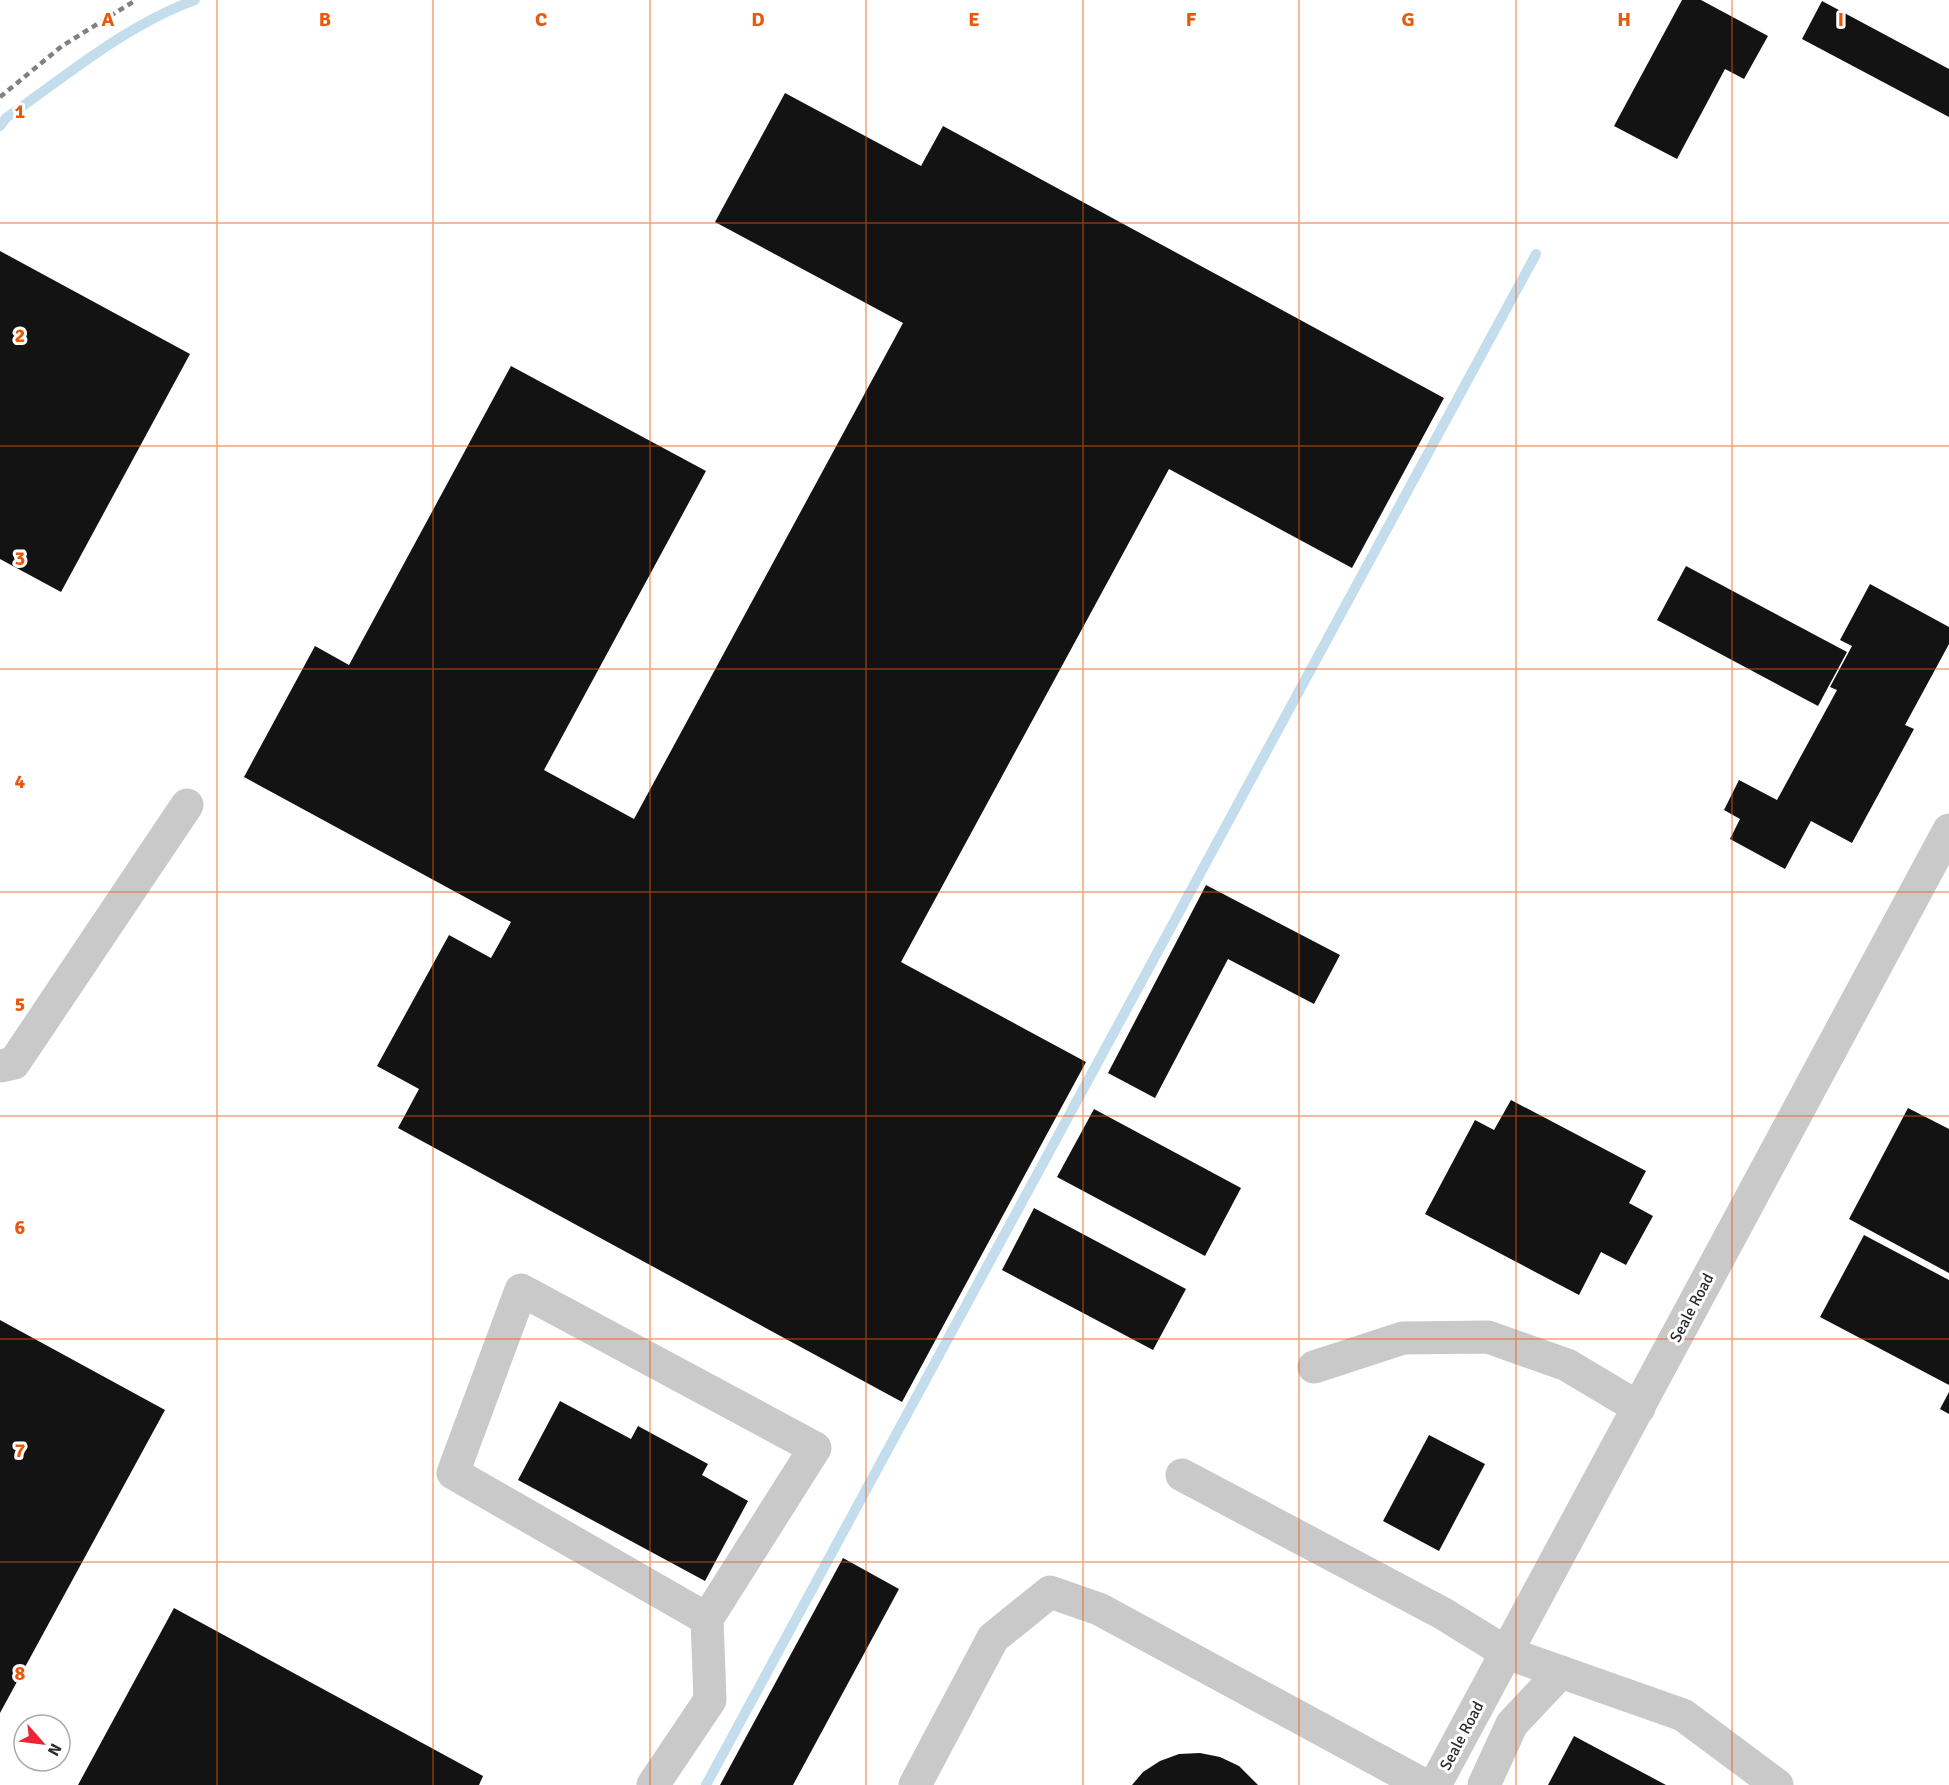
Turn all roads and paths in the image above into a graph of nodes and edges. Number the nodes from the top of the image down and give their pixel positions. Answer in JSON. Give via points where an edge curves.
{"nodes":[{"id":1,"x":187,"y":805,"type":"dead end"},
{"id":2,"x":1949,"y":830,"type":"edge"},
{"id":3,"x":0,"y":1066,"type":"edge"},
{"id":4,"x":1314,"y":1367,"type":"dead end"},
{"id":5,"x":1639,"y":1407,"type":"junction"},
{"id":6,"x":1182,"y":1475,"type":"dead end"},
{"id":7,"x":707,"y":1618,"type":"junction"},
{"id":8,"x":1507,"y":1653,"type":"junction"},
{"id":9,"x":1561,"y":1672,"type":"junction"},
{"id":10,"x":653,"y":1785,"type":"edge"},
{"id":11,"x":915,"y":1785,"type":"edge"},
{"id":12,"x":1424,"y":1785,"type":"edge"},
{"id":13,"x":1435,"y":1785,"type":"edge"},
{"id":14,"x":1484,"y":1785,"type":"edge"},
{"id":15,"x":1777,"y":1785,"type":"edge"}],
"edges":[{"from":1,"to":3,"type":"street","via":[[14,1063]]},
{"from":2,"to":5,"type":"street","name":"Seale Road"},
{"from":4,"to":5,"type":"street","via":[[1403,1338],[1488,1337],[1567,1365]]},
{"from":5,"to":8,"type":"street","name":"Seale Road"},
{"from":6,"to":8,"type":"street","via":[[1442,1613]]},
{"from":7,"to":7,"type":"street","via":[[453,1473],[521,1290],[815,1448]]},
{"from":7,"to":10,"type":"street","via":[[710,1700]]},
{"from":8,"to":9,"type":"street"},
{"from":8,"to":13,"type":"street","name":"Seale Road"},
{"from":9,"to":14,"type":"street","via":[[1512,1724]]},
{"from":9,"to":15,"type":"street","via":[[1683,1715]]},
{"from":11,"to":12,"type":"street","via":[[993,1638],[1050,1592],[1100,1609]]}]}
